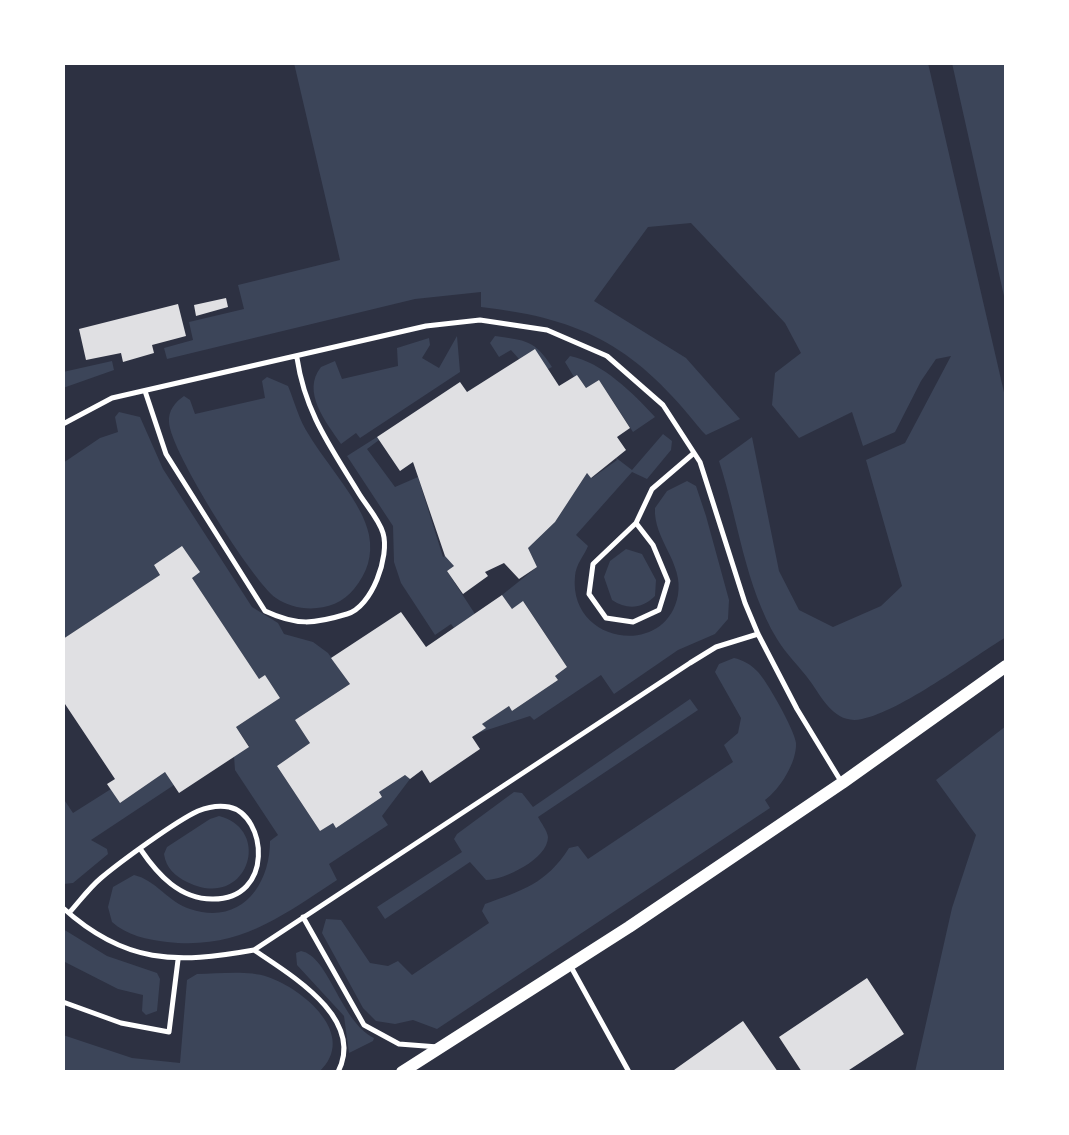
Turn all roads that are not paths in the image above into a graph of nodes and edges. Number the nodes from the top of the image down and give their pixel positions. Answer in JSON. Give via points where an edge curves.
{"nodes":[{"id":1,"x":297,"y":358,"type":"junction"},
{"id":2,"x":145,"y":391,"type":"junction"},
{"id":3,"x":63,"y":424,"type":"edge"},
{"id":4,"x":694,"y":453,"type":"junction"},
{"id":5,"x":636,"y":523,"type":"junction"},
{"id":6,"x":758,"y":634,"type":"junction"},
{"id":7,"x":1006,"y":666,"type":"edge"},
{"id":8,"x":842,"y":783,"type":"junction"},
{"id":9,"x":141,"y":850,"type":"junction"},
{"id":10,"x":63,"y":908,"type":"edge"},
{"id":11,"x":69,"y":913,"type":"junction"},
{"id":12,"x":303,"y":918,"type":"junction"},
{"id":13,"x":254,"y":950,"type":"junction"},
{"id":14,"x":178,"y":960,"type":"junction"},
{"id":15,"x":570,"y":965,"type":"junction"},
{"id":16,"x":63,"y":1002,"type":"edge"},
{"id":17,"x":441,"y":1047,"type":"junction"},
{"id":18,"x":423,"y":1066,"type":"edge"},
{"id":19,"x":338,"y":1072,"type":"edge"},
{"id":20,"x":402,"y":1072,"type":"edge"},
{"id":21,"x":629,"y":1072,"type":"edge"}],
"edges":[{"from":1,"to":2,"type":"lane"},
{"from":1,"to":2,"type":"lane","via":[[314,421],[383,533],[383,559],[374,590],[353,613],[318,622],[288,622],[265,611],[166,454]]},
{"from":1,"to":4,"type":"lane","via":[[426,326],[480,320],[547,330],[607,356],[663,405]]},
{"from":2,"to":3,"type":"lane","via":[[112,398]]},
{"from":4,"to":5,"type":"lane","via":[[652,489]]},
{"from":4,"to":6,"type":"lane"},
{"from":5,"to":5,"type":"lane","via":[[593,564],[589,594],[606,618],[633,622],[659,610],[668,581],[653,545]]},
{"from":6,"to":8,"type":"lane"},
{"from":6,"to":12,"type":"lane","via":[[716,647],[690,663]]},
{"from":7,"to":8,"type":"street"},
{"from":8,"to":15,"type":"street"},
{"from":9,"to":9,"type":"lane","via":[[158,874],[193,898],[215,900],[238,894],[250,883],[260,852],[246,819],[232,807],[215,806],[197,812]]},
{"from":9,"to":11,"type":"lane","via":[[101,878]]},
{"from":10,"to":11,"type":"lane"},
{"from":11,"to":14,"type":"lane","via":[[106,940],[139,954]]},
{"from":12,"to":13,"type":"lane"},
{"from":12,"to":17,"type":"lane","via":[[365,1024],[399,1044]]},
{"from":13,"to":14,"type":"lane"},
{"from":13,"to":19,"type":"lane","via":[[298,980],[331,1011],[343,1040],[343,1063]]},
{"from":14,"to":16,"type":"lane","via":[[169,1032],[121,1023]]},
{"from":15,"to":17,"type":"street"},
{"from":15,"to":21,"type":"lane"},
{"from":17,"to":18,"type":"street"},
{"from":18,"to":20,"type":"street"}]}
